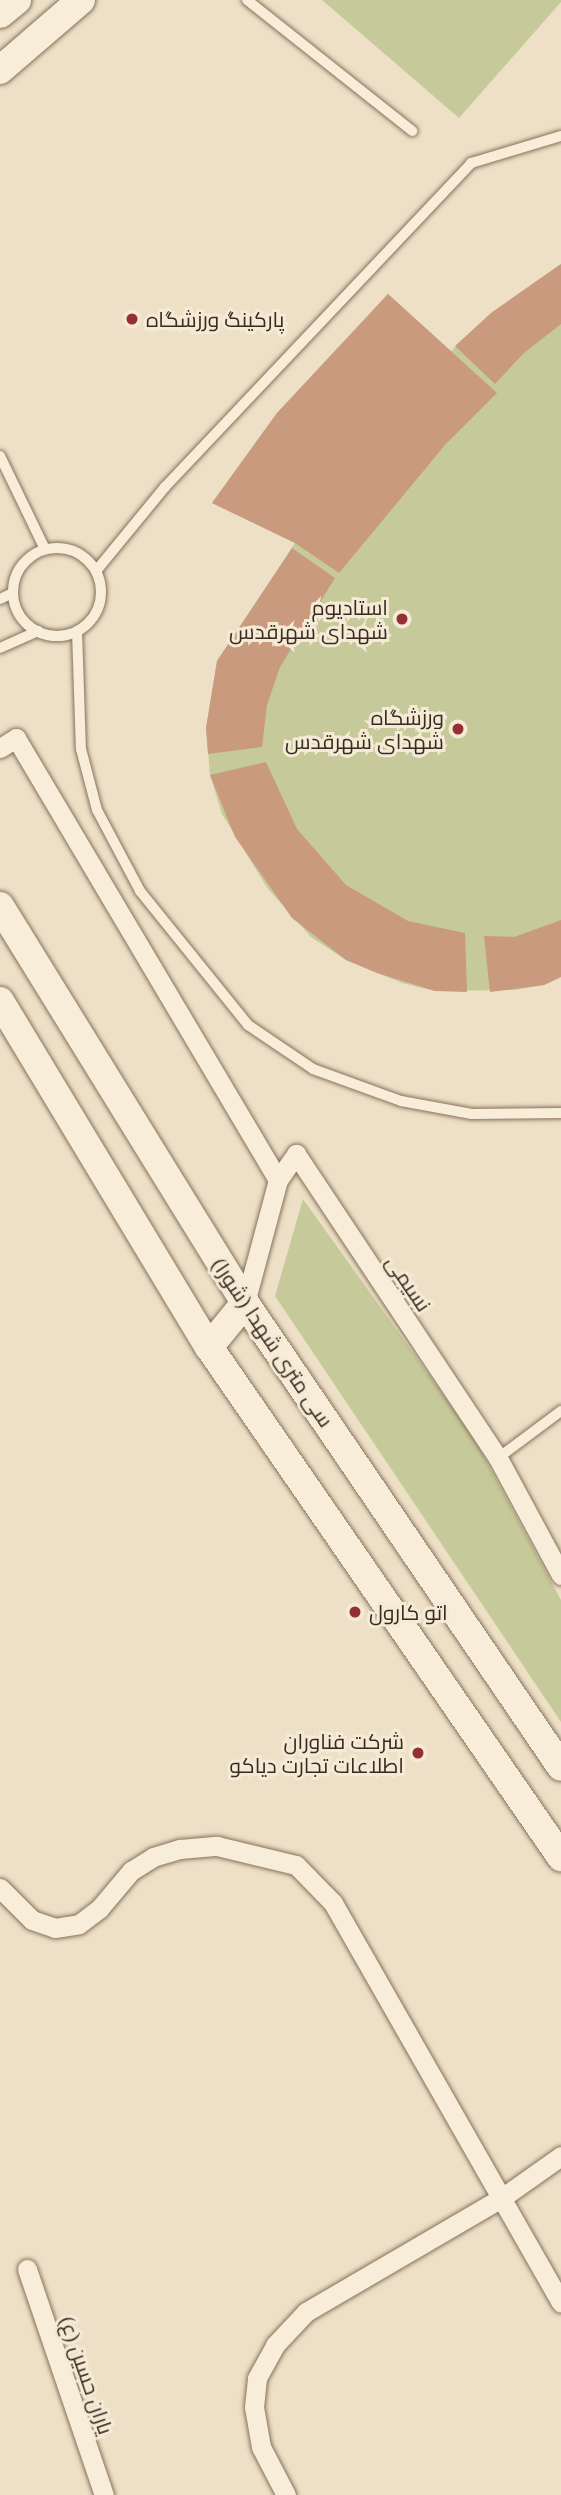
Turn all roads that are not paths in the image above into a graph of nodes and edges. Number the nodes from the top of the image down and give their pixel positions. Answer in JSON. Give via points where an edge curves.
{"nodes":[{"id":1,"x":18,"y":0,"type":"edge"},
{"id":2,"x":81,"y":0,"type":"edge"},
{"id":3,"x":247,"y":0,"type":"edge"},
{"id":4,"x":0,"y":14,"type":"edge"},
{"id":5,"x":0,"y":69,"type":"edge"},
{"id":6,"x":412,"y":131,"type":"dead end"},
{"id":7,"x":561,"y":136,"type":"edge"},
{"id":8,"x":0,"y":456,"type":"edge"},
{"id":9,"x":45,"y":549,"type":"junction"},
{"id":10,"x":96,"y":571,"type":"junction"},
{"id":11,"x":13,"y":593,"type":"junction"},
{"id":12,"x":0,"y":599,"type":"edge"},
{"id":13,"x":38,"y":631,"type":"junction"},
{"id":14,"x":77,"y":631,"type":"junction"},
{"id":15,"x":0,"y":648,"type":"edge"},
{"id":16,"x":0,"y":748,"type":"edge"},
{"id":17,"x":0,"y":906,"type":"edge"},
{"id":18,"x":0,"y":1001,"type":"edge"},
{"id":19,"x":561,"y":1113,"type":"edge"},
{"id":20,"x":278,"y":1180,"type":"junction"},
{"id":21,"x":245,"y":1303,"type":"junction"},
{"id":22,"x":209,"y":1347,"type":"junction"},
{"id":23,"x":561,"y":1411,"type":"edge"},
{"id":24,"x":498,"y":1458,"type":"junction"},
{"id":25,"x":561,"y":1575,"type":"edge"},
{"id":26,"x":561,"y":1767,"type":"edge"},
{"id":27,"x":561,"y":1857,"type":"edge"},
{"id":28,"x":0,"y":1888,"type":"edge"},
{"id":29,"x":561,"y":2156,"type":"edge"},
{"id":30,"x":503,"y":2197,"type":"junction"},
{"id":31,"x":27,"y":2269,"type":"dead end"},
{"id":32,"x":561,"y":2302,"type":"edge"},
{"id":33,"x":104,"y":2495,"type":"edge"},
{"id":34,"x":286,"y":2495,"type":"edge"}],
"edges":[{"from":1,"to":4,"type":"main road"},
{"from":2,"to":5,"type":"main road"},
{"from":3,"to":6,"type":"lane"},
{"from":7,"to":10,"type":"lane","via":[[471,163],[165,488]]},
{"from":8,"to":9,"type":"lane"},
{"from":9,"to":10,"type":"lane","via":[[75,551]]},
{"from":9,"to":11,"type":"lane","via":[[21,565]]},
{"from":10,"to":14,"type":"lane","via":[[101,598],[88,623]]},
{"from":11,"to":12,"type":"lane"},
{"from":11,"to":13,"type":"lane","via":[[20,616]]},
{"from":13,"to":14,"type":"lane","via":[[64,635]]},
{"from":13,"to":15,"type":"lane"},
{"from":14,"to":19,"type":"lane","via":[[81,749],[97,810],[140,891],[248,1025],[313,1069],[401,1101],[472,1114]]},
{"from":16,"to":20,"type":"street","via":[[16,738]]},
{"from":17,"to":21,"type":"main road","name":"سی متری شهدا (شورا)"},
{"from":18,"to":22,"type":"main road"},
{"from":20,"to":21,"type":"street","name":"نسیمی"},
{"from":20,"to":24,"type":"street","name":"نسیمی","via":[[296,1154]]},
{"from":21,"to":22,"type":"main road"},
{"from":21,"to":26,"type":"main road","name":"سی متری شهدا (شورا)"},
{"from":22,"to":27,"type":"main road"},
{"from":23,"to":24,"type":"lane"},
{"from":24,"to":25,"type":"street","name":"نسیمی"},
{"from":28,"to":30,"type":"street","via":[[32,1920],[55,1928],[79,1924],[99,1909],[131,1871],[153,1857],[180,1849],[217,1846],[296,1865],[333,1903]]},
{"from":29,"to":30,"type":"street"},
{"from":30,"to":32,"type":"street"},
{"from":30,"to":34,"type":"street","via":[[306,2312],[275,2345],[257,2378],[254,2407],[261,2447]]},
{"from":31,"to":33,"type":"street","name":"یاران حسین (ع)"}]}
